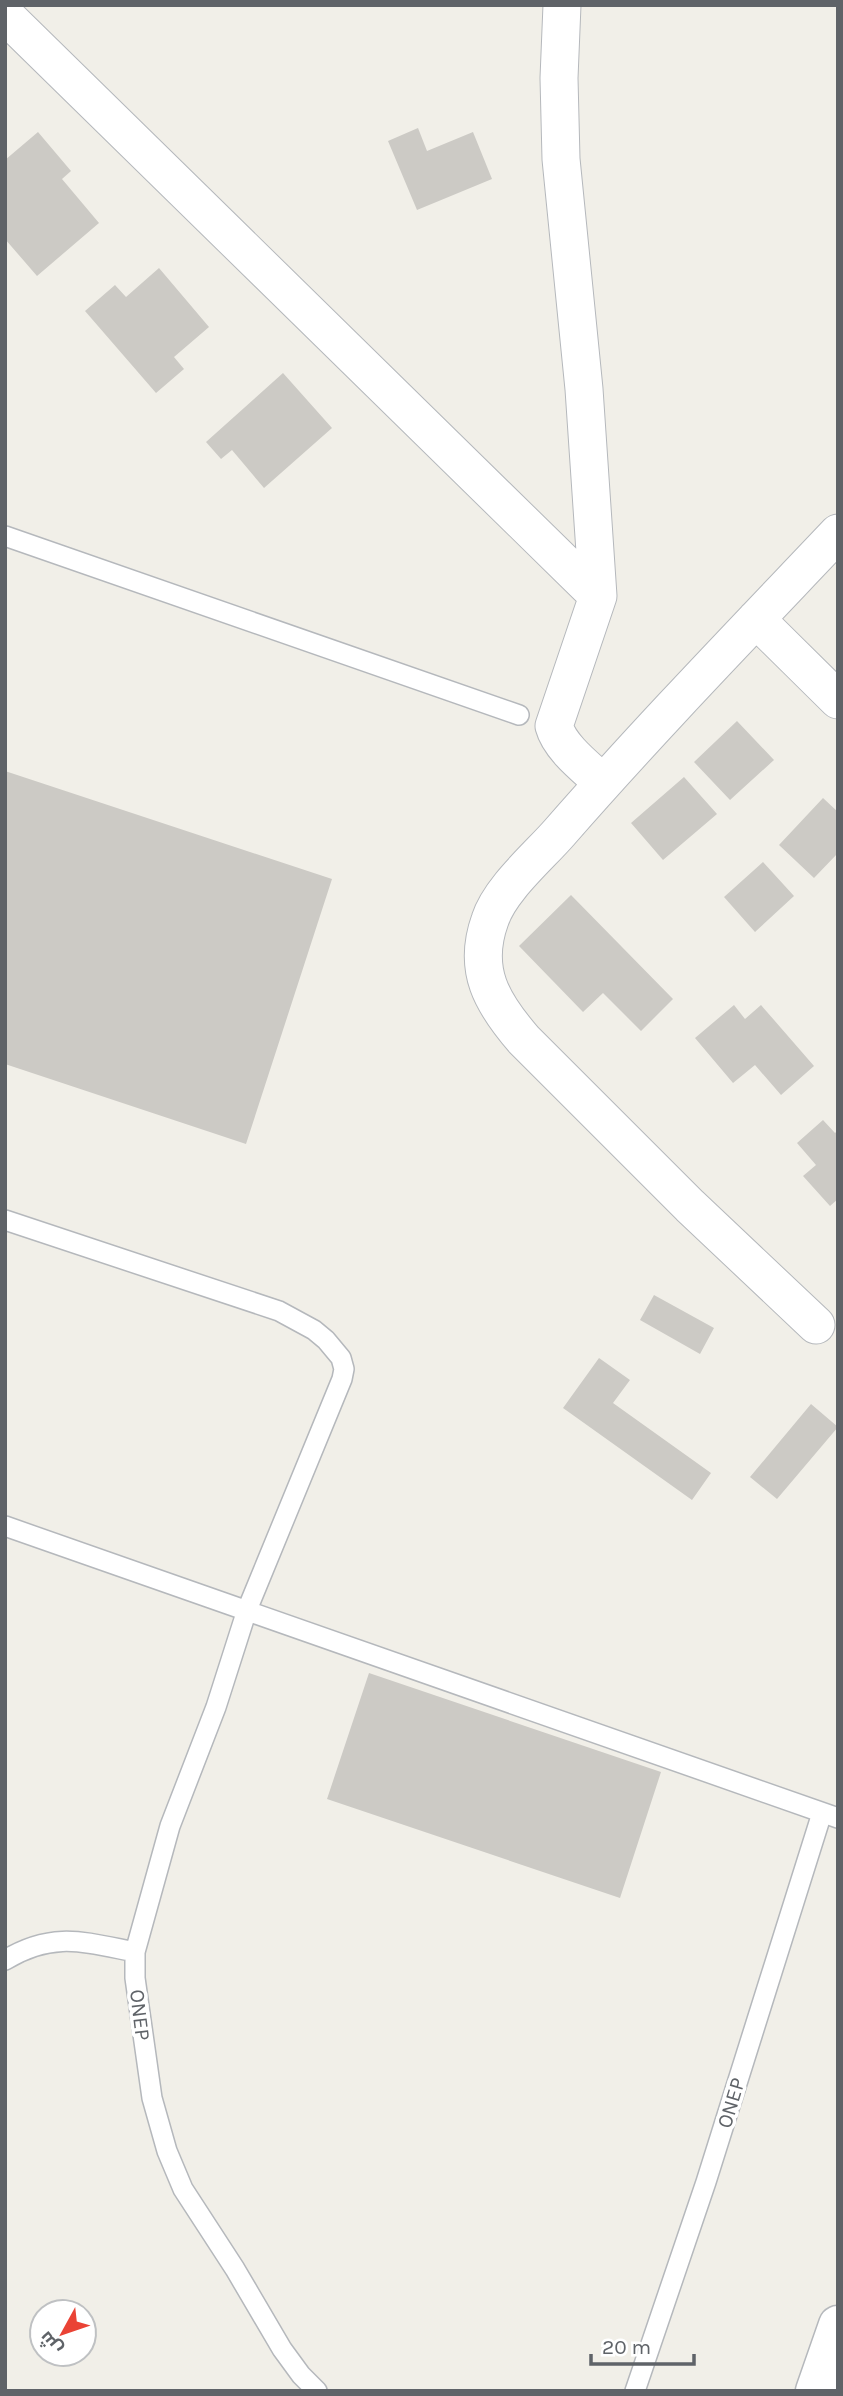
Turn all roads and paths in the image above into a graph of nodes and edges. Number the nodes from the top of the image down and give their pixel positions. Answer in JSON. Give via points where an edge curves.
{"nodes":[{"id":1,"x":562,"y":5,"type":"edge"},
{"id":2,"x":5,"y":15,"type":"edge"},
{"id":3,"x":838,"y":534,"type":"edge"},
{"id":4,"x":5,"y":536,"type":"edge"},
{"id":5,"x":598,"y":596,"type":"junction"},
{"id":6,"x":756,"y":619,"type":"junction"},
{"id":7,"x":838,"y":700,"type":"edge"},
{"id":8,"x":519,"y":715,"type":"dead end"},
{"id":9,"x":603,"y":783,"type":"junction"},
{"id":10,"x":5,"y":1220,"type":"edge"},
{"id":11,"x":816,"y":1325,"type":"dead end"},
{"id":12,"x":5,"y":1526,"type":"edge"},
{"id":13,"x":247,"y":1610,"type":"junction"},
{"id":14,"x":830,"y":1816,"type":"edge"},
{"id":15,"x":135,"y":1952,"type":"junction"},
{"id":16,"x":5,"y":1960,"type":"edge"},
{"id":17,"x":838,"y":2325,"type":"edge"},
{"id":18,"x":317,"y":2391,"type":"edge"},
{"id":19,"x":635,"y":2391,"type":"edge"},
{"id":20,"x":815,"y":2391,"type":"edge"}],
"edges":[{"from":1,"to":5,"type":"street","via":[[561,159],[584,389]]},
{"from":2,"to":5,"type":"street"},
{"from":3,"to":6,"type":"street"},
{"from":4,"to":8,"type":"lane"},
{"from":5,"to":9,"type":"street","via":[[554,726]]},
{"from":6,"to":7,"type":"street"},
{"from":6,"to":9,"type":"street"},
{"from":9,"to":11,"type":"street","via":[[496,908],[484,947],[488,989],[531,1047]]},
{"from":10,"to":13,"type":"lane","name":"ONEP","via":[[279,1311],[313,1330],[341,1358],[342,1379]]},
{"from":12,"to":13,"type":"lane"},
{"from":13,"to":14,"type":"lane"},
{"from":13,"to":15,"type":"lane","name":"ONEP","via":[[170,1826]]},
{"from":14,"to":19,"type":"lane","name":"ONEP"},
{"from":15,"to":16,"type":"lane","via":[[75,1940],[26,1947]]},
{"from":15,"to":18,"type":"lane","name":"ONEP","via":[[152,2098],[167,2151],[183,2189],[282,2349]]},
{"from":17,"to":20,"type":"street"}]}
